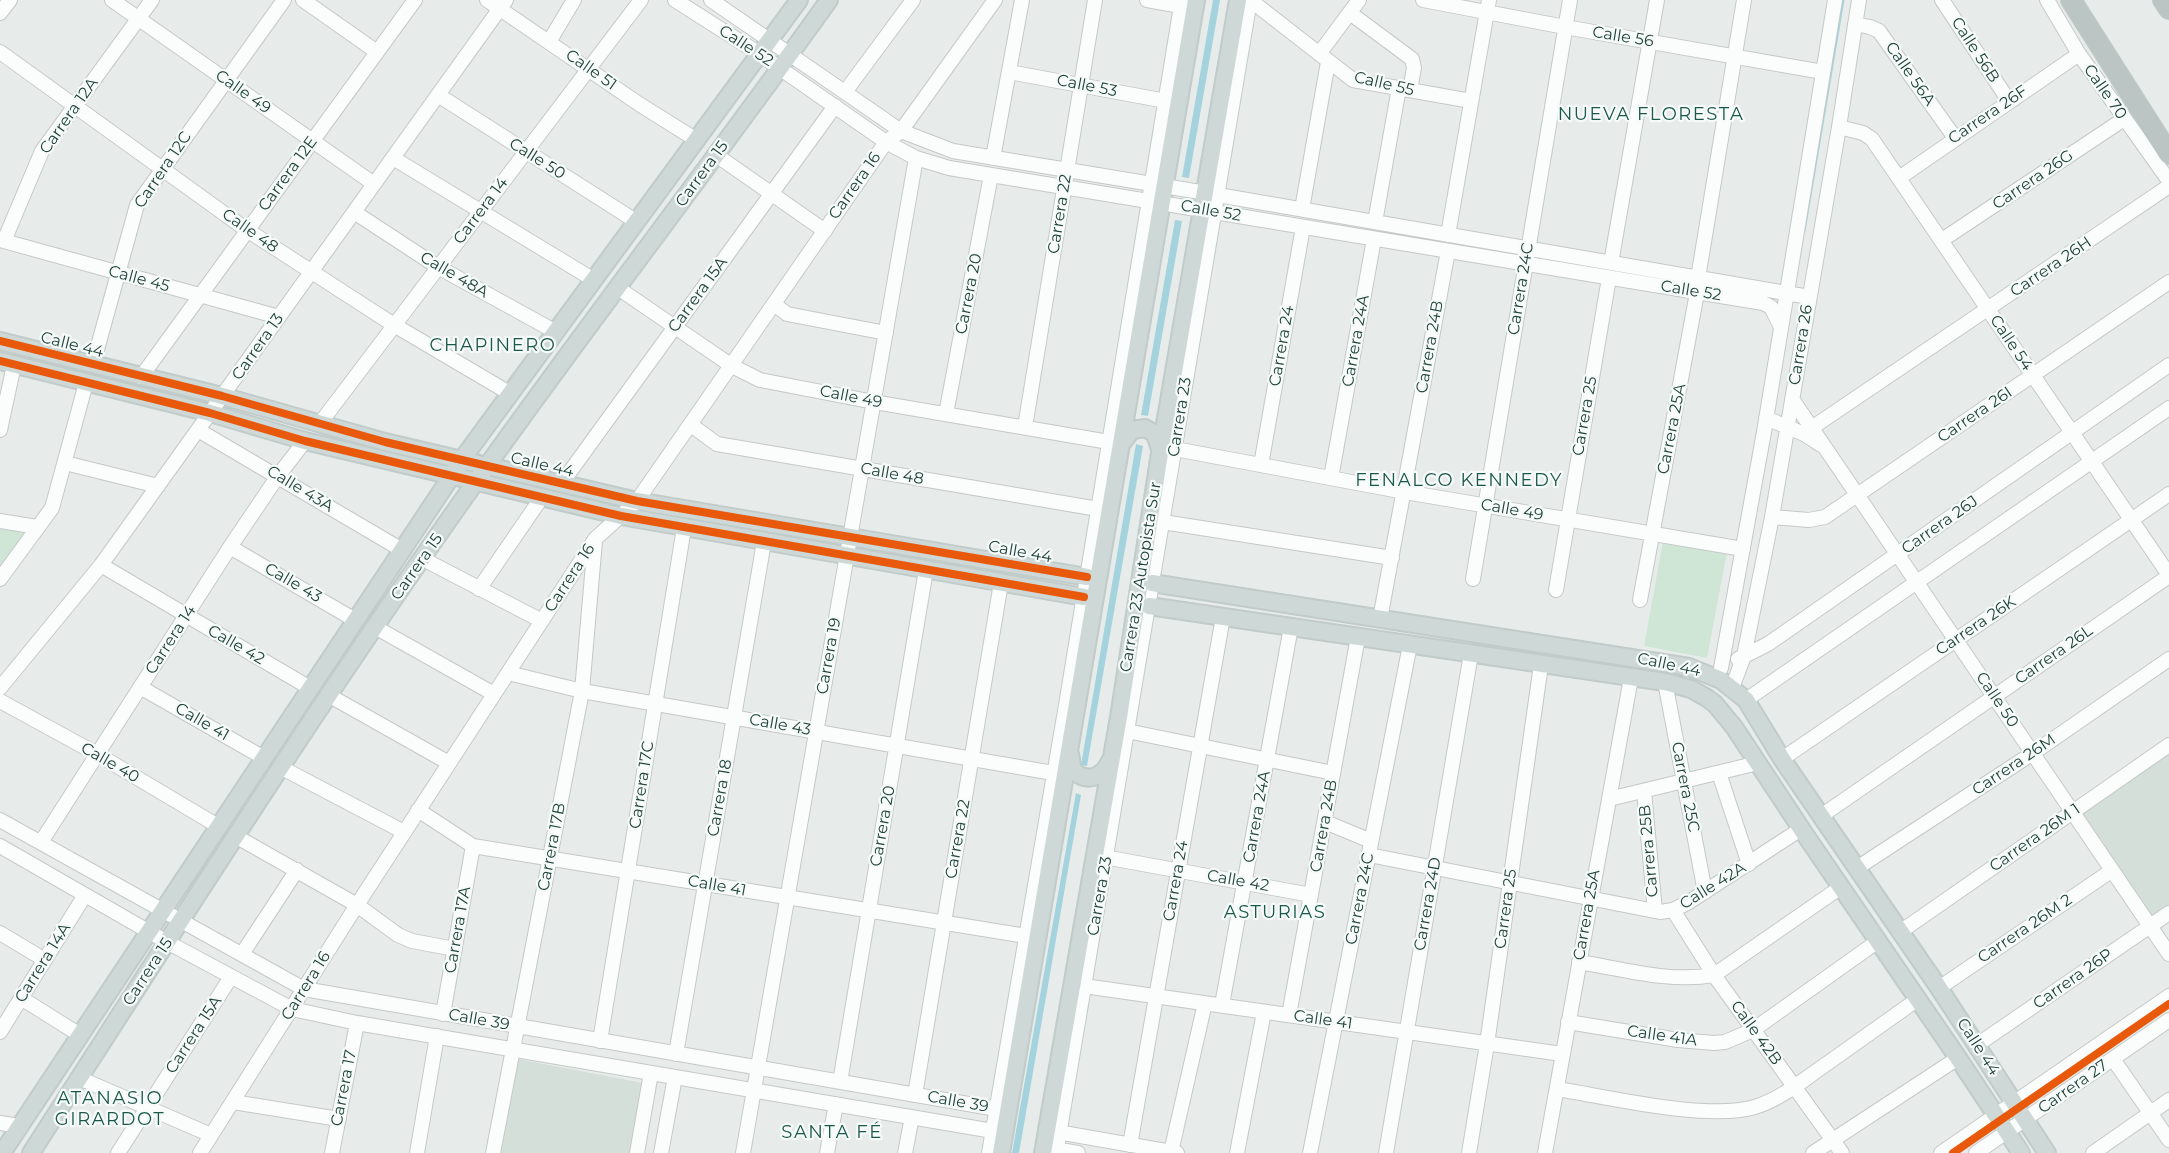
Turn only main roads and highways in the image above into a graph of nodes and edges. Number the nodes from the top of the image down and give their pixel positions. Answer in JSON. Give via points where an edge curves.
{"nodes":[{"id":1,"x":799,"y":0,"type":"edge"},
{"id":2,"x":829,"y":0,"type":"edge"},
{"id":3,"x":1238,"y":0,"type":"edge"},
{"id":4,"x":2071,"y":0,"type":"edge"},
{"id":5,"x":2163,"y":0,"type":"edge"},
{"id":6,"x":1186,"y":2,"type":"edge"},
{"id":7,"x":2169,"y":9,"type":"edge"},
{"id":8,"x":1235,"y":19,"type":"junction"},
{"id":9,"x":1244,"y":36,"type":"road end"},
{"id":10,"x":1234,"y":90,"type":"road end"},
{"id":11,"x":1220,"y":107,"type":"junction"},
{"id":12,"x":2169,"y":154,"type":"edge"},
{"id":13,"x":0,"y":341,"type":"edge"},
{"id":14,"x":7,"y":363,"type":"edge"},
{"id":15,"x":1115,"y":445,"type":"junction"},
{"id":16,"x":1168,"y":451,"type":"junction"},
{"id":17,"x":462,"y":460,"type":"junction"},
{"id":18,"x":487,"y":465,"type":"junction"},
{"id":19,"x":451,"y":476,"type":"junction"},
{"id":20,"x":476,"y":482,"type":"junction"},
{"id":21,"x":1087,"y":577,"type":"road end"},
{"id":22,"x":1152,"y":583,"type":"road end"},
{"id":23,"x":1084,"y":597,"type":"road end"},
{"id":24,"x":1250,"y":597,"type":"junction"},
{"id":25,"x":1149,"y":606,"type":"road end"},
{"id":26,"x":1245,"y":620,"type":"junction"},
{"id":27,"x":1130,"y":648,"type":"junction"},
{"id":28,"x":1613,"y":654,"type":"junction"},
{"id":29,"x":1610,"y":676,"type":"junction"},
{"id":30,"x":1123,"y":724,"type":"junction"},
{"id":31,"x":1069,"y":747,"type":"junction"},
{"id":32,"x":1112,"y":755,"type":"junction"},
{"id":33,"x":1881,"y":904,"type":"junction"},
{"id":34,"x":1862,"y":917,"type":"junction"},
{"id":35,"x":1050,"y":1151,"type":"edge"},
{"id":36,"x":2,"y":1153,"type":"edge"},
{"id":37,"x":32,"y":1153,"type":"edge"},
{"id":38,"x":1001,"y":1153,"type":"edge"},
{"id":39,"x":2021,"y":1153,"type":"edge"},
{"id":40,"x":2047,"y":1153,"type":"edge"}],
"edges":[{"from":1,"to":17,"type":"main road","name":"Carrera 15"},
{"from":2,"to":18,"type":"main road","name":"Carrera 15"},
{"from":3,"to":8,"type":"main road","name":"Carrera 23 Autopista Sur"},
{"from":4,"to":12,"type":"highway"},
{"from":5,"to":7,"type":"highway"},
{"from":6,"to":15,"type":"main road"},
{"from":8,"to":9,"type":"main road"},
{"from":8,"to":11,"type":"main road","name":"Carrera 23 Autopista Sur"},
{"from":10,"to":11,"type":"main road"},
{"from":11,"to":16,"type":"main road","name":"Carrera 23 Autopista Sur","via":[[1212,194]]},
{"from":13,"to":17,"type":"main road","name":"Calle 44"},
{"from":14,"to":19,"type":"main road","name":"Calle 44"},
{"from":15,"to":16,"type":"main road","via":[[1135,428],[1145,428]]},
{"from":15,"to":31,"type":"main road","via":[[1080,649]]},
{"from":16,"to":27,"type":"main road","name":"Carrera 23 Autopista Sur","via":[[1158,525]]},
{"from":17,"to":18,"type":"main road","name":"Calle 44"},
{"from":17,"to":19,"type":"main road","name":"Carrera 15"},
{"from":18,"to":20,"type":"main road","name":"Carrera 15"},
{"from":18,"to":21,"type":"main road","name":"Calle 44","via":[[637,501]]},
{"from":19,"to":20,"type":"main road","name":"Calle 44"},
{"from":19,"to":36,"type":"main road","name":"Carrera 15"},
{"from":20,"to":23,"type":"main road","name":"Calle 44","via":[[684,528]]},
{"from":20,"to":37,"type":"main road","name":"Carrera 15","via":[[181,920]]},
{"from":22,"to":24,"type":"main road","name":"Calle 44"},
{"from":24,"to":26,"type":"main road"},
{"from":24,"to":28,"type":"main road","name":"Calle 44"},
{"from":25,"to":26,"type":"main road","name":"Calle 44"},
{"from":26,"to":29,"type":"main road","name":"Calle 44"},
{"from":27,"to":30,"type":"main road","name":"Carrera 23 Autopista Sur"},
{"from":27,"to":30,"type":"main road","via":[[1136,678]]},
{"from":28,"to":29,"type":"main road"},
{"from":28,"to":33,"type":"main road","name":"Calle 44","via":[[1713,670],[1746,700]]},
{"from":29,"to":34,"type":"main road","name":"Calle 44","via":[[1665,682],[1691,689],[1714,704],[1734,727]]},
{"from":30,"to":32,"type":"main road","name":"Carrera 23 Autopista Sur"},
{"from":31,"to":32,"type":"main road","via":[[1073,770],[1085,777],[1101,774]]},
{"from":31,"to":38,"type":"main road","via":[[1047,848]]},
{"from":32,"to":35,"type":"main road","name":"Carrera 23 Autopista Sur","via":[[1100,856]]},
{"from":33,"to":34,"type":"main road","via":[[1873,905]]},
{"from":33,"to":40,"type":"main road","name":"Calle 44"},
{"from":34,"to":39,"type":"main road","name":"Calle 44"}]}
